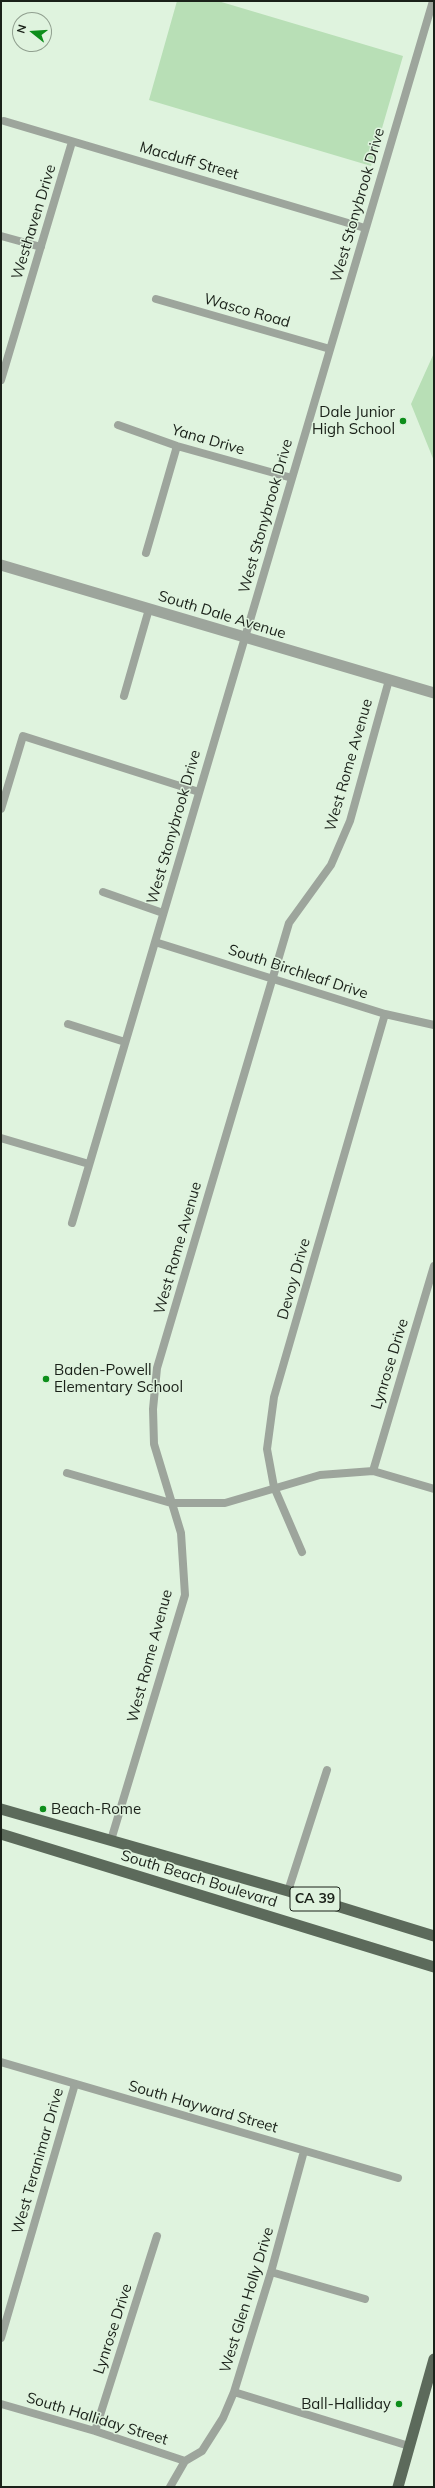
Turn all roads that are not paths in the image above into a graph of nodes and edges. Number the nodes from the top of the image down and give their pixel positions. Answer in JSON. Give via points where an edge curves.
{"nodes":[{"id":1,"x":432,"y":1,"type":"edge"},
{"id":2,"x":4,"y":121,"type":"dead end"},
{"id":3,"x":72,"y":142,"type":"junction"},
{"id":4,"x":366,"y":228,"type":"junction"},
{"id":5,"x":1,"y":236,"type":"edge"},
{"id":6,"x":41,"y":247,"type":"junction"},
{"id":7,"x":156,"y":300,"type":"dead end"},
{"id":8,"x":330,"y":349,"type":"junction"},
{"id":9,"x":4,"y":358,"type":"edge"},
{"id":10,"x":1,"y":380,"type":"edge"},
{"id":11,"x":118,"y":425,"type":"dead end"},
{"id":12,"x":177,"y":446,"type":"junction"},
{"id":13,"x":292,"y":478,"type":"junction"},
{"id":14,"x":146,"y":553,"type":"dead end"},
{"id":15,"x":1,"y":565,"type":"edge"},
{"id":16,"x":149,"y":609,"type":"junction"},
{"id":17,"x":245,"y":637,"type":"junction"},
{"id":18,"x":389,"y":680,"type":"junction"},
{"id":19,"x":434,"y":693,"type":"edge"},
{"id":20,"x":124,"y":696,"type":"dead end"},
{"id":21,"x":199,"y":792,"type":"junction"},
{"id":22,"x":1,"y":809,"type":"edge"},
{"id":23,"x":103,"y":892,"type":"dead end"},
{"id":24,"x":164,"y":913,"type":"junction"},
{"id":25,"x":155,"y":942,"type":"junction"},
{"id":26,"x":272,"y":977,"type":"junction"},
{"id":27,"x":385,"y":1014,"type":"junction"},
{"id":28,"x":68,"y":1024,"type":"dead end"},
{"id":29,"x":434,"y":1025,"type":"edge"},
{"id":30,"x":125,"y":1042,"type":"junction"},
{"id":31,"x":1,"y":1138,"type":"edge"},
{"id":32,"x":89,"y":1164,"type":"junction"},
{"id":33,"x":72,"y":1223,"type":"dead end"},
{"id":34,"x":434,"y":1266,"type":"edge"},
{"id":35,"x":373,"y":1471,"type":"junction"},
{"id":36,"x":67,"y":1473,"type":"dead end"},
{"id":37,"x":274,"y":1487,"type":"junction"},
{"id":38,"x":434,"y":1488,"type":"edge"},
{"id":39,"x":171,"y":1503,"type":"junction"},
{"id":40,"x":302,"y":1552,"type":"dead end"},
{"id":41,"x":327,"y":1770,"type":"dead end"},
{"id":42,"x":1,"y":1809,"type":"edge"},
{"id":43,"x":1,"y":1834,"type":"edge"},
{"id":44,"x":111,"y":1840,"type":"junction"},
{"id":45,"x":288,"y":1891,"type":"junction"},
{"id":46,"x":434,"y":1936,"type":"edge"},
{"id":47,"x":434,"y":1966,"type":"edge"},
{"id":48,"x":1,"y":2062,"type":"edge"},
{"id":49,"x":75,"y":2084,"type":"junction"},
{"id":50,"x":304,"y":2151,"type":"junction"},
{"id":51,"x":398,"y":2178,"type":"dead end"},
{"id":52,"x":157,"y":2236,"type":"dead end"},
{"id":53,"x":271,"y":2272,"type":"junction"},
{"id":54,"x":365,"y":2299,"type":"dead end"},
{"id":55,"x":1,"y":2338,"type":"edge"},
{"id":56,"x":434,"y":2359,"type":"edge"},
{"id":57,"x":234,"y":2392,"type":"junction"},
{"id":58,"x":1,"y":2404,"type":"edge"},
{"id":59,"x":95,"y":2431,"type":"junction"},
{"id":60,"x":409,"y":2446,"type":"junction"},
{"id":61,"x":202,"y":2451,"type":"junction"},
{"id":62,"x":208,"y":2458,"type":"dead end"},
{"id":63,"x":185,"y":2461,"type":"junction"},
{"id":64,"x":170,"y":2487,"type":"edge"},
{"id":65,"x":398,"y":2487,"type":"edge"}],
"edges":[{"from":1,"to":4,"type":"street","name":"West Stonybrook Drive"},
{"from":2,"to":3,"type":"street","name":"Macduff Street"},
{"from":3,"to":4,"type":"street","name":"Macduff Street"},
{"from":3,"to":6,"type":"street","name":"Westhaven Drive"},
{"from":4,"to":8,"type":"street","name":"West Stonybrook Drive"},
{"from":5,"to":6,"type":"street"},
{"from":6,"to":9,"type":"street","name":"Westhaven Drive"},
{"from":7,"to":8,"type":"street","name":"Wasco Road"},
{"from":8,"to":13,"type":"street","name":"West Stonybrook Drive"},
{"from":9,"to":10,"type":"street","name":"Westhaven Drive"},
{"from":11,"to":12,"type":"street","name":"Yana Drive"},
{"from":12,"to":13,"type":"street","name":"Yana Drive"},
{"from":12,"to":14,"type":"street"},
{"from":13,"to":17,"type":"street","name":"West Stonybrook Drive"},
{"from":15,"to":16,"type":"street","name":"South Dale Avenue"},
{"from":16,"to":17,"type":"street","name":"South Dale Avenue"},
{"from":16,"to":20,"type":"street"},
{"from":17,"to":18,"type":"street","name":"South Dale Avenue"},
{"from":17,"to":21,"type":"street","name":"West Stonybrook Drive"},
{"from":18,"to":19,"type":"street","name":"South Dale Avenue"},
{"from":18,"to":26,"type":"street","name":"West Rome Avenue","via":[[350,821],[331,865],[289,923]]},
{"from":21,"to":22,"type":"street","via":[[23,736]]},
{"from":21,"to":24,"type":"street","name":"West Stonybrook Drive"},
{"from":23,"to":24,"type":"street"},
{"from":24,"to":25,"type":"street","name":"West Stonybrook Drive"},
{"from":25,"to":26,"type":"street","name":"South Birchleaf Drive"},
{"from":25,"to":30,"type":"street","name":"West Stonybrook Drive"},
{"from":26,"to":27,"type":"street","name":"South Birchleaf Drive"},
{"from":26,"to":39,"type":"street","name":"West Rome Avenue","via":[[157,1368],[152,1409],[154,1444]]},
{"from":27,"to":29,"type":"street","name":"South Birchleaf Drive"},
{"from":27,"to":37,"type":"street","name":"Devoy Drive","via":[[274,1397],[267,1449]]},
{"from":28,"to":30,"type":"street"},
{"from":30,"to":32,"type":"street","name":"West Stonybrook Drive"},
{"from":31,"to":32,"type":"street"},
{"from":32,"to":33,"type":"street","name":"West Stonybrook Drive"},
{"from":34,"to":35,"type":"street","name":"Lynrose Drive"},
{"from":35,"to":37,"type":"street","via":[[320,1475]]},
{"from":35,"to":38,"type":"street"},
{"from":36,"to":39,"type":"street"},
{"from":37,"to":39,"type":"street","via":[[225,1503]]},
{"from":37,"to":40,"type":"street","name":"Devoy Drive"},
{"from":39,"to":44,"type":"street","name":"West Rome Avenue","via":[[181,1533],[184,1595]]},
{"from":41,"to":45,"type":"street"},
{"from":42,"to":44,"type":"main road","name":"South Beach Boulevard","number":"CA 39"},
{"from":43,"to":47,"type":"main road","name":"South Beach Boulevard","number":"CA 39"},
{"from":44,"to":45,"type":"main road","name":"South Beach Boulevard","number":"CA 39"},
{"from":45,"to":46,"type":"main road","name":"South Beach Boulevard","number":"CA 39"},
{"from":48,"to":49,"type":"street","name":"South Hayward Street"},
{"from":49,"to":50,"type":"street","name":"South Hayward Street"},
{"from":49,"to":55,"type":"street","name":"West Teranimar Drive"},
{"from":50,"to":51,"type":"street","name":"South Hayward Street"},
{"from":50,"to":53,"type":"street","name":"West Glen Holly Drive"},
{"from":52,"to":59,"type":"street","name":"Lynrose Drive"},
{"from":53,"to":54,"type":"street"},
{"from":53,"to":57,"type":"street","name":"West Glen Holly Drive"},
{"from":56,"to":60,"type":"main road"},
{"from":57,"to":60,"type":"street"},
{"from":57,"to":61,"type":"street","name":"West Glen Holly Drive","via":[[223,2418]]},
{"from":58,"to":59,"type":"street","name":"South Halliday Street"},
{"from":59,"to":63,"type":"street","name":"South Halliday Street"},
{"from":60,"to":65,"type":"main road"},
{"from":61,"to":62,"type":"street"},
{"from":61,"to":63,"type":"street","name":"West Glen Holly Drive"},
{"from":63,"to":64,"type":"street","name":"West Glen Holly Drive"}]}
